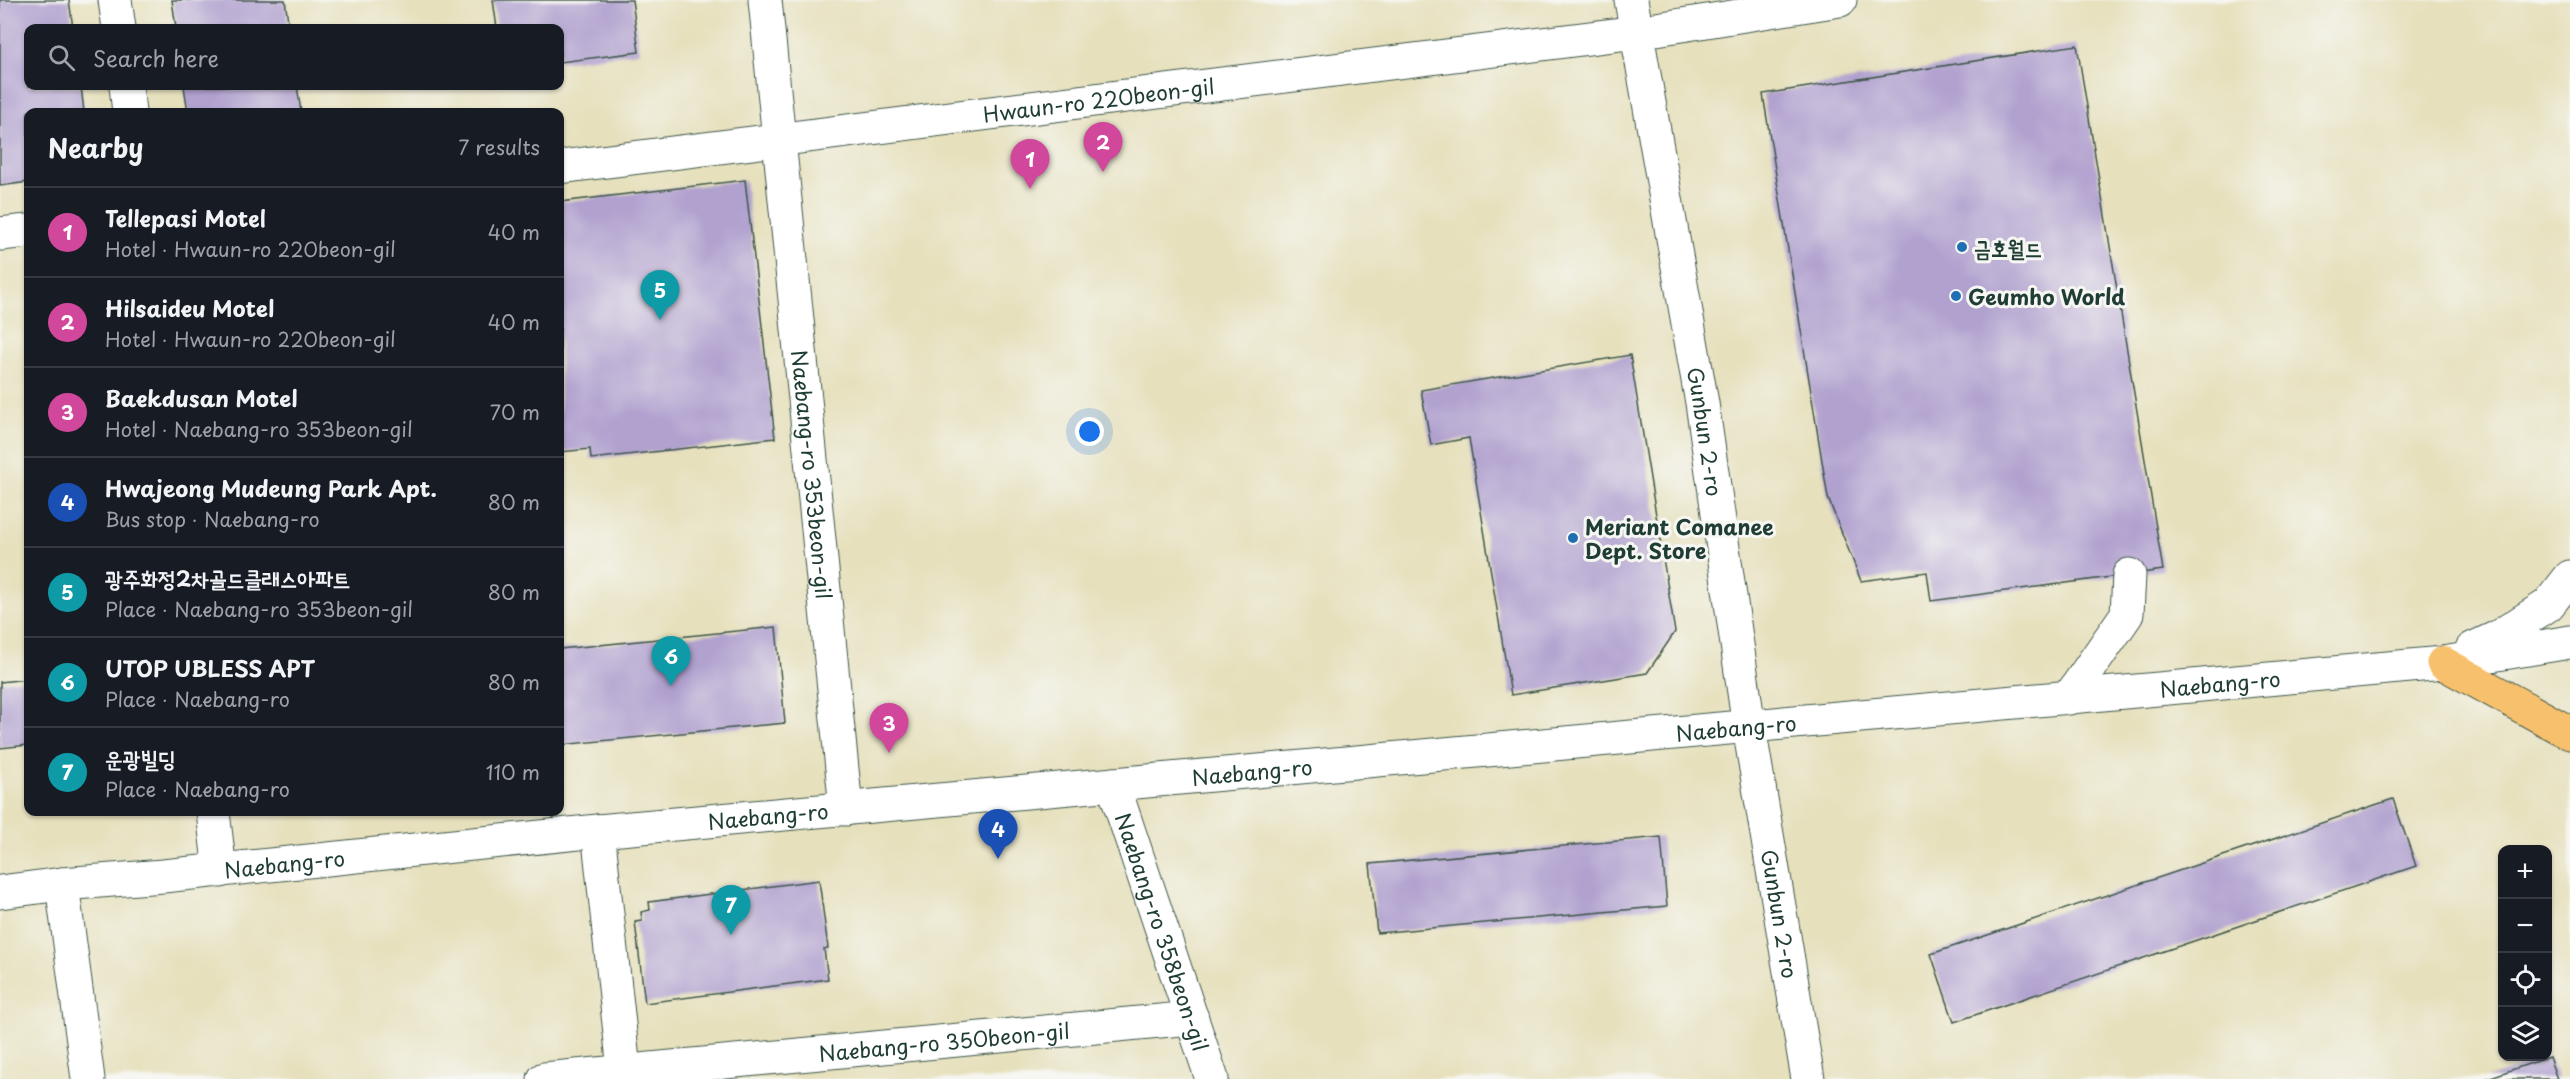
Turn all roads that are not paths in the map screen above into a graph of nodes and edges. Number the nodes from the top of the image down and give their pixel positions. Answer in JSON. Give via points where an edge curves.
{"nodes":[{"id":1,"x":115,"y":0,"type":"edge"},
{"id":2,"x":765,"y":0,"type":"edge"},
{"id":3,"x":1631,"y":0,"type":"edge"},
{"id":4,"x":1840,"y":0,"type":"edge"},
{"id":5,"x":118,"y":24,"type":"edge"},
{"id":6,"x":1637,"y":32,"type":"junction"},
{"id":7,"x":126,"y":90,"type":"edge"},
{"id":8,"x":129,"y":108,"type":"edge"},
{"id":9,"x":781,"y":140,"type":"junction"},
{"id":10,"x":564,"y":167,"type":"edge"},
{"id":11,"x":24,"y":231,"type":"edge"},
{"id":12,"x":0,"y":234,"type":"edge"},
{"id":13,"x":2129,"y":575,"type":"dead end"},
{"id":14,"x":2570,"y":577,"type":"edge"},
{"id":15,"x":2570,"y":636,"type":"edge"},
{"id":16,"x":2570,"y":642,"type":"edge"},
{"id":17,"x":2443,"y":663,"type":"junction"},
{"id":18,"x":2069,"y":698,"type":"junction"},
{"id":19,"x":1749,"y":727,"type":"junction"},
{"id":20,"x":2570,"y":733,"type":"edge"},
{"id":21,"x":1113,"y":784,"type":"junction"},
{"id":22,"x":846,"y":809,"type":"junction"},
{"id":23,"x":213,"y":816,"type":"edge"},
{"id":24,"x":598,"y":831,"type":"junction"},
{"id":25,"x":220,"y":871,"type":"junction"},
{"id":26,"x":62,"y":884,"type":"junction"},
{"id":27,"x":0,"y":892,"type":"edge"},
{"id":28,"x":1192,"y":1018,"type":"junction"},
{"id":29,"x":624,"y":1075,"type":"edge"},
{"id":30,"x":88,"y":1079,"type":"edge"},
{"id":31,"x":544,"y":1079,"type":"edge"},
{"id":32,"x":1212,"y":1079,"type":"edge"},
{"id":33,"x":1808,"y":1079,"type":"edge"}],
"edges":[{"from":1,"to":5,"type":"street"},
{"from":2,"to":9,"type":"street","name":"Naebang-ro 353beon-gil"},
{"from":3,"to":6,"type":"street","name":"Gunbun 2-ro"},
{"from":4,"to":6,"type":"street","name":"Hwaun-ro 220beon-gil"},
{"from":6,"to":9,"type":"street","name":"Hwaun-ro 220beon-gil"},
{"from":6,"to":19,"type":"street","name":"Gunbun 2-ro","via":[[1702,403]]},
{"from":7,"to":8,"type":"street"},
{"from":9,"to":10,"type":"street","name":"Hwaun-ro 220beon-gil"},
{"from":9,"to":22,"type":"street","name":"Naebang-ro 353beon-gil"},
{"from":11,"to":12,"type":"street"},
{"from":13,"to":18,"type":"street","via":[[2127,614]]},
{"from":14,"to":17,"type":"street","via":[[2547,605],[2498,637]]},
{"from":15,"to":17,"type":"street","name":"Naebang-ro"},
{"from":16,"to":17,"type":"street","name":"Naebang-ro"},
{"from":17,"to":18,"type":"street","name":"Naebang-ro"},
{"from":17,"to":20,"type":"main road"},
{"from":18,"to":19,"type":"street","name":"Naebang-ro"},
{"from":19,"to":21,"type":"street","name":"Naebang-ro"},
{"from":19,"to":33,"type":"street","name":"Gunbun 2-ro"},
{"from":21,"to":22,"type":"street","name":"Naebang-ro"},
{"from":21,"to":28,"type":"street","name":"Naebang-ro 358beon-gil"},
{"from":22,"to":24,"type":"street","name":"Naebang-ro"},
{"from":23,"to":25,"type":"street"},
{"from":24,"to":25,"type":"street","name":"Naebang-ro"},
{"from":24,"to":29,"type":"street"},
{"from":25,"to":26,"type":"street","name":"Naebang-ro"},
{"from":26,"to":27,"type":"street","name":"Naebang-ro"},
{"from":26,"to":30,"type":"street"},
{"from":28,"to":29,"type":"street","name":"Naebang-ro 350beon-gil"},
{"from":28,"to":32,"type":"street","name":"Naebang-ro 358beon-gil"},
{"from":29,"to":31,"type":"street","name":"Naebang-ro 350beon-gil"}]}
